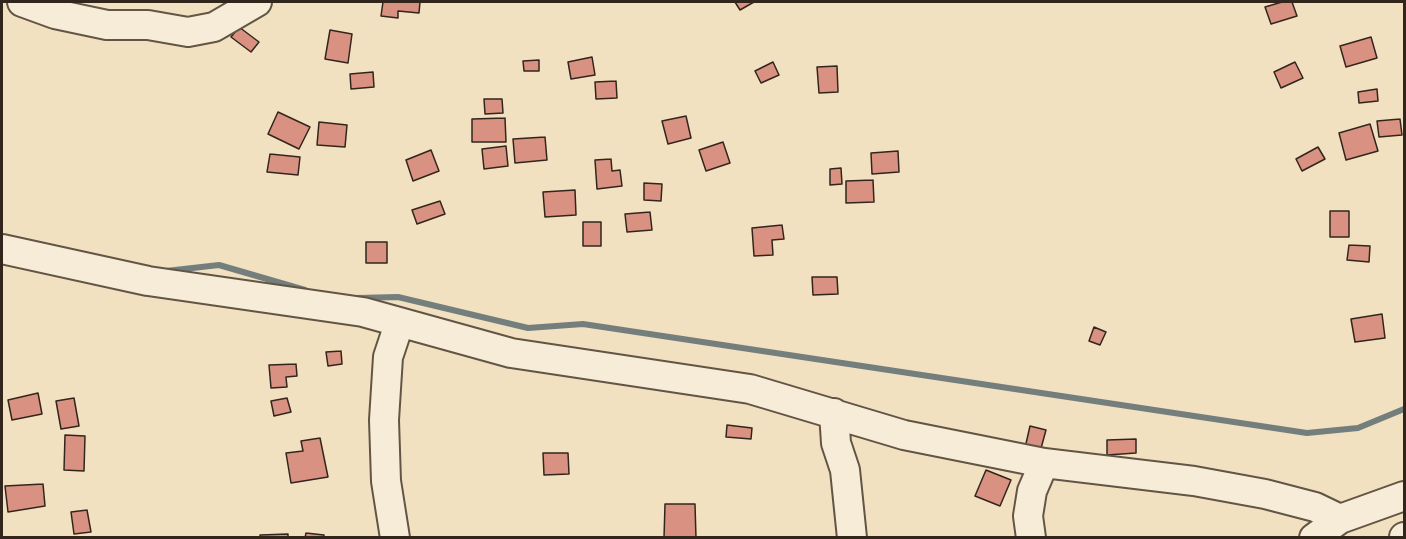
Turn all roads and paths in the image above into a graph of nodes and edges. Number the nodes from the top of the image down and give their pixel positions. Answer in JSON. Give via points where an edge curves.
{"nodes":[{"id":1,"x":22,"y":2,"type":"edge"},
{"id":2,"x":257,"y":2,"type":"edge"},
{"id":3,"x":2,"y":249,"type":"edge"},
{"id":4,"x":399,"y":324,"type":"junction"},
{"id":5,"x":834,"y":413,"type":"junction"},
{"id":6,"x":1044,"y":463,"type":"junction"},
{"id":7,"x":1404,"y":496,"type":"edge"},
{"id":8,"x":1340,"y":519,"type":"junction"},
{"id":9,"x":395,"y":537,"type":"edge"},
{"id":10,"x":852,"y":537,"type":"edge"},
{"id":11,"x":1031,"y":537,"type":"edge"},
{"id":12,"x":1314,"y":537,"type":"edge"}],
"edges":[{"from":1,"to":2,"type":"street","via":[[106,25],[148,25],[188,32],[214,27]]},
{"from":3,"to":4,"type":"street","via":[[148,281],[363,312]]},
{"from":4,"to":5,"type":"street","via":[[511,353],[750,389]]},
{"from":4,"to":9,"type":"street","via":[[388,357],[384,420],[386,481]]},
{"from":5,"to":6,"type":"street","via":[[904,435]]},
{"from":5,"to":10,"type":"street"},
{"from":6,"to":8,"type":"street","via":[[1194,481],[1265,494],[1315,507]]},
{"from":6,"to":11,"type":"street","via":[[1032,491],[1028,516]]},
{"from":7,"to":8,"type":"street"},
{"from":8,"to":12,"type":"street"}]}
